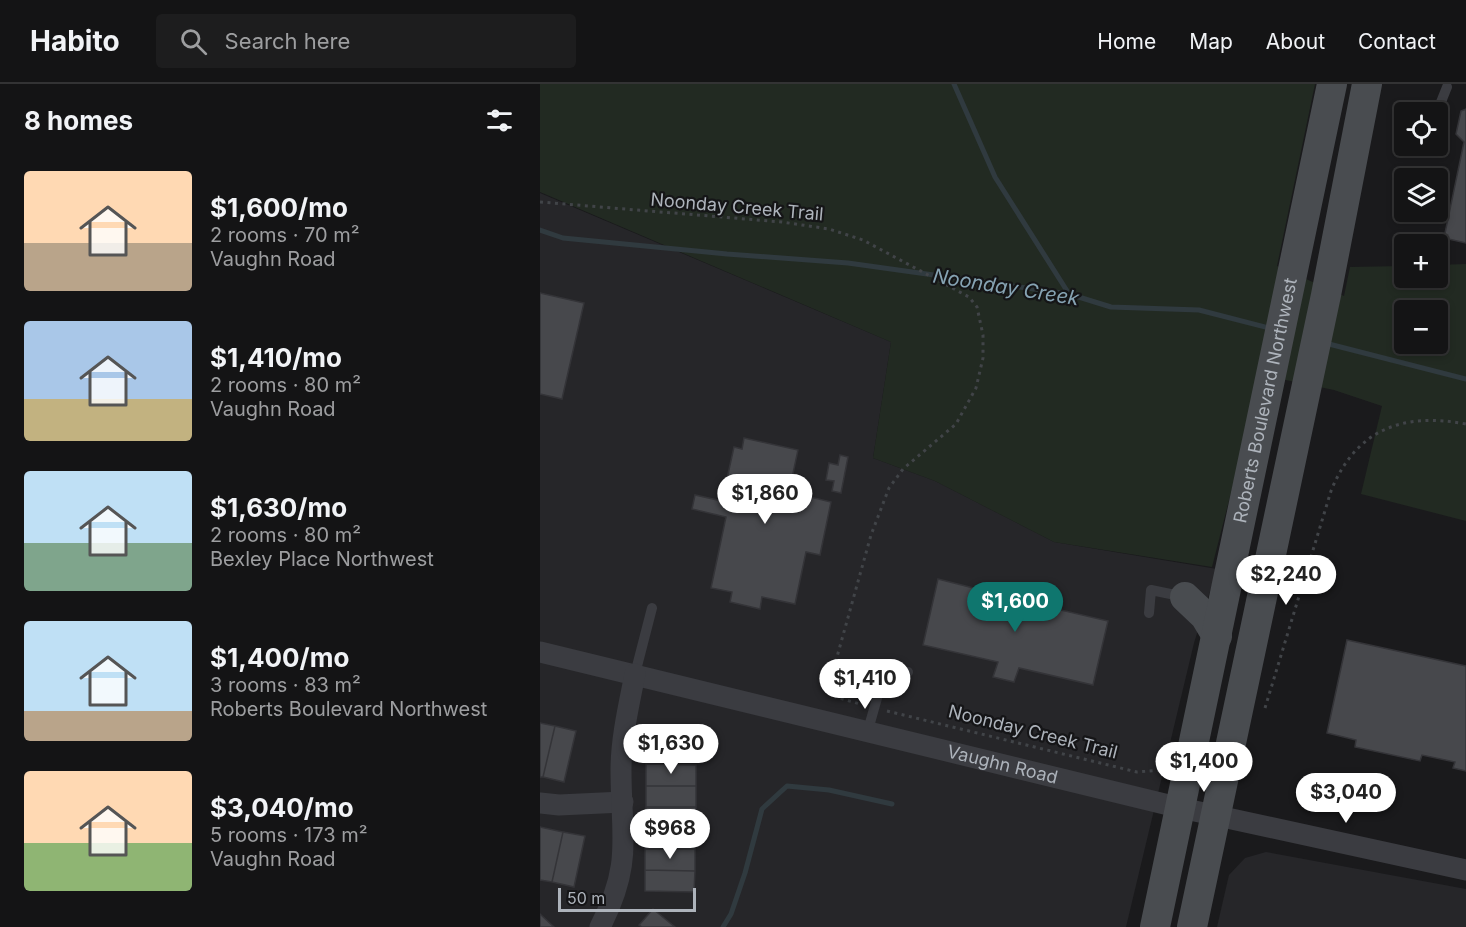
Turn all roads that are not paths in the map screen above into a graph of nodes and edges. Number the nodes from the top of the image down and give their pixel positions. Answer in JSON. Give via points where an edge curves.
{"nodes":[{"id":1,"x":1332,"y":84,"type":"edge"},
{"id":2,"x":1367,"y":84,"type":"edge"},
{"id":3,"x":1447,"y":87,"type":"dead end"},
{"id":4,"x":1441,"y":102,"type":"edge"},
{"id":5,"x":1230,"y":575,"type":"junction"},
{"id":6,"x":1185,"y":597,"type":"junction"},
{"id":7,"x":652,"y":608,"type":"dead end"},
{"id":8,"x":1149,"y":613,"type":"dead end"},
{"id":9,"x":1217,"y":636,"type":"junction"},
{"id":10,"x":540,"y":652,"type":"edge"},
{"id":11,"x":908,"y":672,"type":"dead end"},
{"id":12,"x":635,"y":674,"type":"junction"},
{"id":13,"x":868,"y":730,"type":"junction"},
{"id":14,"x":623,"y":802,"type":"junction"},
{"id":15,"x":540,"y":803,"type":"edge"},
{"id":16,"x":1181,"y":808,"type":"junction"},
{"id":17,"x":1217,"y":816,"type":"junction"},
{"id":18,"x":1466,"y":870,"type":"edge"},
{"id":19,"x":600,"y":927,"type":"edge"},
{"id":20,"x":1155,"y":927,"type":"edge"},
{"id":21,"x":1192,"y":927,"type":"edge"}],
"edges":[{"from":1,"to":5,"type":"street","name":"Roberts Boulevard Northwest"},
{"from":2,"to":17,"type":"street","name":"Roberts Boulevard Northwest"},
{"from":3,"to":4,"type":"lane"},
{"from":5,"to":6,"type":"street","via":[[1207,590]]},
{"from":5,"to":9,"type":"street","name":"Roberts Boulevard Northwest"},
{"from":6,"to":8,"type":"lane","via":[[1151,590]]},
{"from":6,"to":9,"type":"street","via":[[1205,616]]},
{"from":7,"to":12,"type":"lane"},
{"from":9,"to":16,"type":"street","name":"Roberts Boulevard Northwest"},
{"from":10,"to":12,"type":"street","name":"Vaughn Road"},
{"from":11,"to":13,"type":"lane","via":[[885,670]]},
{"from":12,"to":13,"type":"street","name":"Vaughn Road"},
{"from":12,"to":14,"type":"street","via":[[621,768]]},
{"from":13,"to":16,"type":"street","name":"Vaughn Road"},
{"from":14,"to":15,"type":"street"},
{"from":14,"to":19,"type":"street","via":[[622,870],[616,896]]},
{"from":16,"to":17,"type":"street","name":"Vaughn Road"},
{"from":16,"to":20,"type":"street","name":"Roberts Boulevard Northwest"},
{"from":17,"to":18,"type":"street","name":"Vaughn Road"},
{"from":17,"to":21,"type":"street","name":"Roberts Boulevard Northwest"}]}
